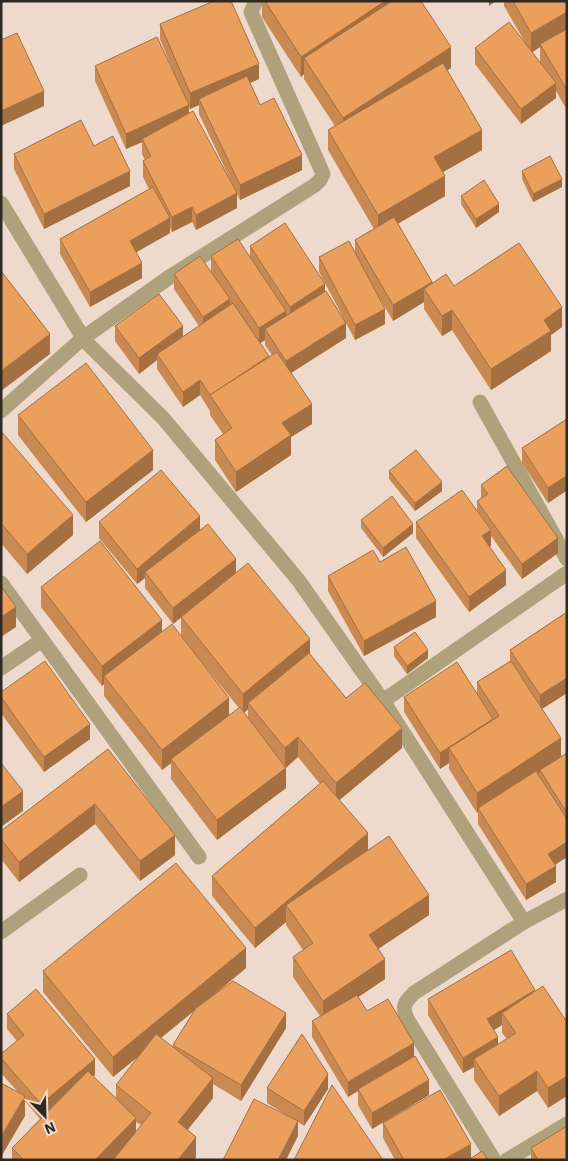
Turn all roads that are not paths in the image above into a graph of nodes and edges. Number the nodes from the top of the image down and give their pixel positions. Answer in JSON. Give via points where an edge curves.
{"nodes":[{"id":1,"x":256,"y":1,"type":"edge"},
{"id":2,"x":1,"y":203,"type":"edge"},
{"id":3,"x":83,"y":338,"type":"junction"},
{"id":4,"x":480,"y":402,"type":"dead end"},
{"id":5,"x":1,"y":411,"type":"edge"},
{"id":6,"x":567,"y":560,"type":"edge"},
{"id":7,"x":567,"y":573,"type":"edge"},
{"id":8,"x":1,"y":582,"type":"edge"},
{"id":9,"x":42,"y":640,"type":"junction"},
{"id":10,"x":1,"y":668,"type":"edge"},
{"id":11,"x":383,"y":701,"type":"junction"},
{"id":12,"x":199,"y":857,"type":"dead end"},
{"id":13,"x":80,"y":875,"type":"dead end"},
{"id":14,"x":567,"y":899,"type":"edge"},
{"id":15,"x":524,"y":922,"type":"junction"},
{"id":16,"x":1,"y":932,"type":"edge"},
{"id":17,"x":567,"y":1124,"type":"edge"},
{"id":18,"x":494,"y":1160,"type":"edge"},
{"id":19,"x":507,"y":1160,"type":"edge"}],
"edges":[{"from":1,"to":3,"type":"street","via":[[251,12],[323,174],[320,180],[171,276]]},
{"from":2,"to":3,"type":"street"},
{"from":3,"to":5,"type":"street"},
{"from":3,"to":11,"type":"street","via":[[163,418],[299,580]]},
{"from":4,"to":6,"type":"street"},
{"from":7,"to":11,"type":"street"},
{"from":8,"to":9,"type":"street"},
{"from":9,"to":10,"type":"street"},
{"from":9,"to":12,"type":"street"},
{"from":11,"to":15,"type":"street"},
{"from":13,"to":16,"type":"street"},
{"from":14,"to":15,"type":"street"},
{"from":15,"to":18,"type":"street","via":[[414,993],[403,1009]]},
{"from":17,"to":19,"type":"street"}]}
